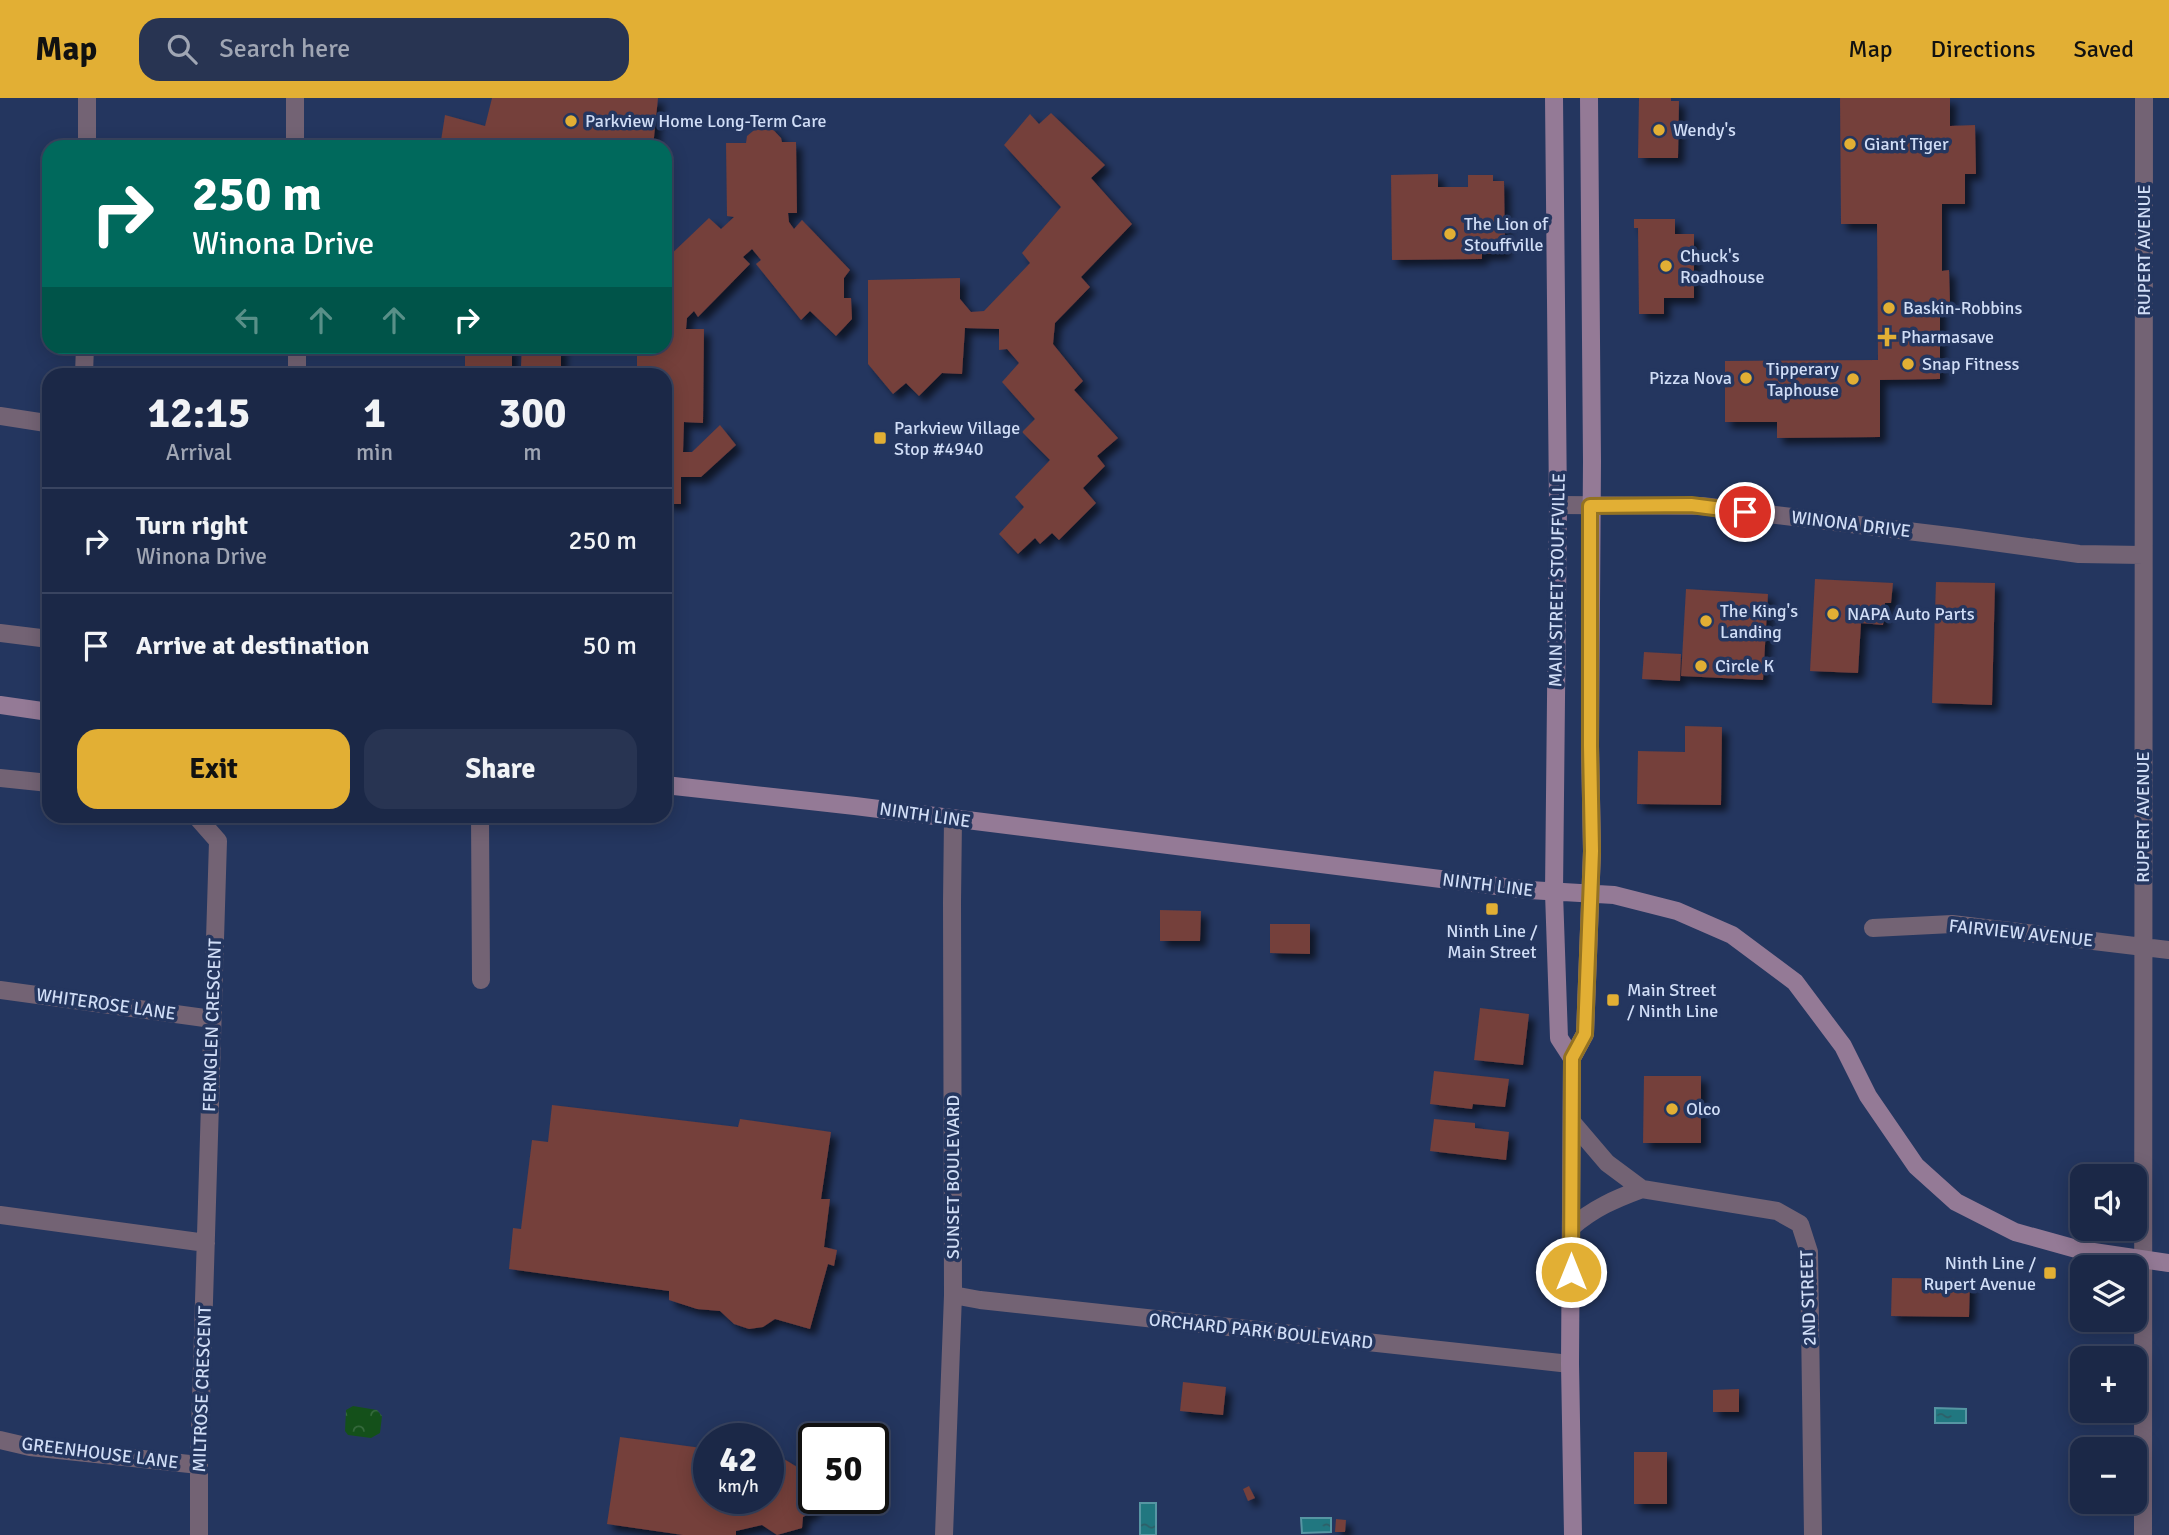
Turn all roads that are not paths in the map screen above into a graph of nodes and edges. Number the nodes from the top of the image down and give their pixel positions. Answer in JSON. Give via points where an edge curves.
{"nodes":[{"id":1,"x":87,"y":98,"type":"edge"},
{"id":2,"x":295,"y":98,"type":"edge"},
{"id":3,"x":1553,"y":98,"type":"edge"},
{"id":4,"x":1588,"y":98,"type":"edge"},
{"id":5,"x":2144,"y":98,"type":"edge"},
{"id":6,"x":87,"y":140,"type":"edge"},
{"id":7,"x":295,"y":140,"type":"edge"},
{"id":8,"x":0,"y":416,"type":"edge"},
{"id":9,"x":42,"y":422,"type":"edge"},
{"id":10,"x":1558,"y":505,"type":"junction"},
{"id":11,"x":1590,"y":506,"type":"junction"},
{"id":12,"x":2143,"y":555,"type":"junction"},
{"id":13,"x":0,"y":633,"type":"edge"},
{"id":14,"x":42,"y":638,"type":"edge"},
{"id":15,"x":0,"y":705,"type":"edge"},
{"id":16,"x":42,"y":711,"type":"edge"},
{"id":17,"x":0,"y":778,"type":"edge"},
{"id":18,"x":42,"y":782,"type":"edge"},
{"id":19,"x":672,"y":786,"type":"edge"},
{"id":20,"x":953,"y":819,"type":"junction"},
{"id":21,"x":201,"y":823,"type":"edge"},
{"id":22,"x":480,"y":823,"type":"edge"},
{"id":23,"x":1554,"y":893,"type":"junction"},
{"id":24,"x":1590,"y":895,"type":"junction"},
{"id":25,"x":1873,"y":928,"type":"dead end"},
{"id":26,"x":2143,"y":946,"type":"junction"},
{"id":27,"x":2169,"y":950,"type":"edge"},
{"id":28,"x":481,"y":980,"type":"dead end"},
{"id":29,"x":0,"y":990,"type":"edge"},
{"id":30,"x":212,"y":1019,"type":"junction"},
{"id":31,"x":1572,"y":1058,"type":"junction"},
{"id":32,"x":1572,"y":1122,"type":"junction"},
{"id":33,"x":1642,"y":1189,"type":"junction"},
{"id":34,"x":0,"y":1215,"type":"edge"},
{"id":35,"x":1572,"y":1227,"type":"junction"},
{"id":36,"x":206,"y":1243,"type":"junction"},
{"id":37,"x":2112,"y":1255,"type":"edge"},
{"id":38,"x":2143,"y":1255,"type":"edge"},
{"id":39,"x":2147,"y":1260,"type":"edge"},
{"id":40,"x":2169,"y":1263,"type":"edge"},
{"id":41,"x":953,"y":1295,"type":"junction"},
{"id":42,"x":2143,"y":1332,"type":"edge"},
{"id":43,"x":1570,"y":1364,"type":"junction"},
{"id":44,"x":0,"y":1440,"type":"edge"},
{"id":45,"x":200,"y":1465,"type":"junction"},
{"id":46,"x":199,"y":1535,"type":"edge"},
{"id":47,"x":944,"y":1535,"type":"edge"},
{"id":48,"x":1573,"y":1535,"type":"edge"},
{"id":49,"x":1813,"y":1535,"type":"edge"},
{"id":50,"x":2143,"y":1535,"type":"edge"}],
"edges":[{"from":1,"to":6,"type":"street"},
{"from":2,"to":7,"type":"street"},
{"from":3,"to":10,"type":"main road","name":"MAIN STREET STOUFFVILLE"},
{"from":4,"to":11,"type":"main road","name":"MAIN STREET STOUFFVILLE"},
{"from":5,"to":12,"type":"street","name":"RUPERT AVENUE"},
{"from":8,"to":9,"type":"street"},
{"from":10,"to":11,"type":"street","name":"WINONA DRIVE"},
{"from":10,"to":23,"type":"main road","name":"MAIN STREET STOUFFVILLE"},
{"from":11,"to":12,"type":"street","name":"WINONA DRIVE","via":[[1702,506],[2079,554]]},
{"from":11,"to":24,"type":"main road","name":"MAIN STREET STOUFFVILLE"},
{"from":12,"to":26,"type":"street","name":"RUPERT AVENUE"},
{"from":13,"to":14,"type":"street"},
{"from":15,"to":16,"type":"main road"},
{"from":17,"to":18,"type":"street"},
{"from":19,"to":20,"type":"main road","name":"NINTH LINE"},
{"from":20,"to":23,"type":"main road","name":"NINTH LINE"},
{"from":20,"to":41,"type":"street","name":"SUNSET BOULEVARD"},
{"from":21,"to":30,"type":"street","name":"FERNGLEN CRESCENT","via":[[218,841]]},
{"from":22,"to":28,"type":"street"},
{"from":23,"to":24,"type":"main road","name":"NINTH LINE"},
{"from":23,"to":31,"type":"main road","name":"MAIN STREET STOUFFVILLE","via":[[1559,1038]]},
{"from":24,"to":31,"type":"main road","name":"MAIN STREET STOUFFVILLE","via":[[1585,1034]]},
{"from":24,"to":37,"type":"main road","name":"NINTH LINE","via":[[1614,895],[1677,911],[1732,935],[1795,982],[1843,1046],[1868,1096],[1916,1166],[1956,1202],[2015,1232]]},
{"from":25,"to":26,"type":"street","name":"FAIRVIEW AVENUE","via":[[1952,923]]},
{"from":26,"to":27,"type":"street","name":"FAIRVIEW AVENUE"},
{"from":26,"to":38,"type":"street","name":"RUPERT AVENUE"},
{"from":29,"to":30,"type":"street","name":"WHITEROSE LANE"},
{"from":30,"to":36,"type":"street","name":"FERNGLEN CRESCENT"},
{"from":31,"to":32,"type":"main road","name":"MAIN STREET STOUFFVILLE"},
{"from":32,"to":33,"type":"street","name":"2ND STREET","via":[[1607,1164]]},
{"from":32,"to":35,"type":"main road","name":"MAIN STREET STOUFFVILLE"},
{"from":33,"to":35,"type":"street","via":[[1610,1201]]},
{"from":33,"to":49,"type":"street","name":"2ND STREET","via":[[1777,1211],[1800,1224],[1809,1252]]},
{"from":34,"to":36,"type":"street"},
{"from":35,"to":43,"type":"main road","name":"MAIN STREET STOUFFVILLE"},
{"from":36,"to":45,"type":"street","name":"MILTROSE CRESCENT"},
{"from":39,"to":40,"type":"main road","name":"NINTH LINE"},
{"from":41,"to":43,"type":"street","name":"ORCHARD PARK BOULEVARD"},
{"from":41,"to":47,"type":"street","name":"SUNSET BOULEVARD"},
{"from":42,"to":50,"type":"street","name":"RUPERT AVENUE"},
{"from":43,"to":48,"type":"main road","name":"MAIN STREET STOUFFVILLE"},
{"from":44,"to":45,"type":"street","name":"GREENHOUSE LANE"},
{"from":45,"to":46,"type":"street","name":"MILTROSE CRESCENT"}]}
